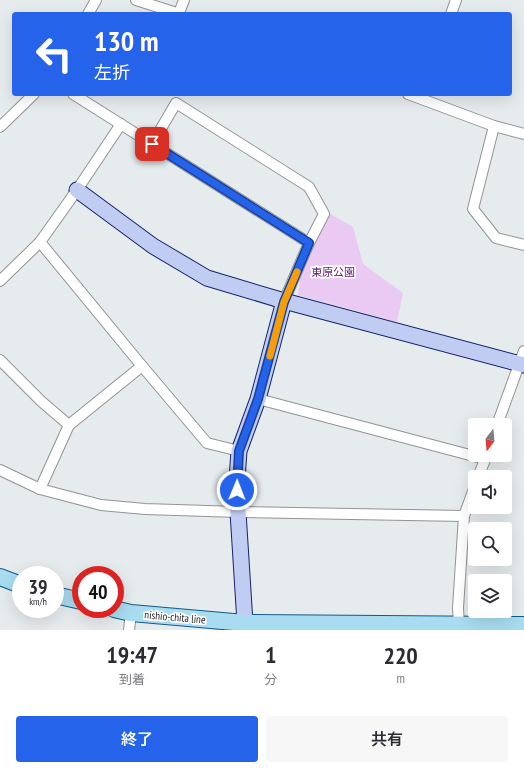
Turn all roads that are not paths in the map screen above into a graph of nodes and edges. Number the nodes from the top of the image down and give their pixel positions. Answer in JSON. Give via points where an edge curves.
{"nodes":[{"id":1,"x":96,"y":0,"type":"edge"},
{"id":2,"x":136,"y":0,"type":"edge"},
{"id":3,"x":184,"y":0,"type":"edge"},
{"id":4,"x":456,"y":0,"type":"edge"},
{"id":5,"x":89,"y":12,"type":"edge"},
{"id":6,"x":174,"y":12,"type":"edge"},
{"id":7,"x":181,"y":12,"type":"edge"},
{"id":8,"x":452,"y":12,"type":"edge"},
{"id":9,"x":32,"y":96,"type":"edge"},
{"id":10,"x":76,"y":96,"type":"edge"},
{"id":11,"x":421,"y":96,"type":"edge"},
{"id":12,"x":1,"y":124,"type":"edge"},
{"id":13,"x":121,"y":124,"type":"junction"},
{"id":14,"x":494,"y":126,"type":"junction"},
{"id":15,"x":524,"y":134,"type":"edge"},
{"id":16,"x":152,"y":144,"type":"junction"},
{"id":17,"x":77,"y":190,"type":"junction"},
{"id":18,"x":40,"y":242,"type":"junction"},
{"id":19,"x":309,"y":243,"type":"junction"},
{"id":20,"x":524,"y":245,"type":"edge"},
{"id":21,"x":0,"y":281,"type":"edge"},
{"id":22,"x":284,"y":302,"type":"junction"},
{"id":23,"x":0,"y":360,"type":"edge"},
{"id":24,"x":522,"y":360,"type":"edge"},
{"id":25,"x":142,"y":366,"type":"junction"},
{"id":26,"x":258,"y":399,"type":"junction"},
{"id":27,"x":501,"y":418,"type":"edge"},
{"id":28,"x":69,"y":425,"type":"junction"},
{"id":29,"x":239,"y":451,"type":"junction"},
{"id":30,"x":468,"y":452,"type":"edge"},
{"id":31,"x":0,"y":470,"type":"edge"},
{"id":32,"x":40,"y":489,"type":"junction"},
{"id":33,"x":468,"y":505,"type":"edge"},
{"id":34,"x":238,"y":512,"type":"junction"},
{"id":35,"x":464,"y":516,"type":"junction"},
{"id":36,"x":0,"y":577,"type":"edge"},
{"id":37,"x":12,"y":582,"type":"edge"},
{"id":38,"x":124,"y":612,"type":"edge"},
{"id":39,"x":130,"y":613,"type":"junction"},
{"id":40,"x":245,"y":622,"type":"junction"},
{"id":41,"x":459,"y":624,"type":"junction"},
{"id":42,"x":524,"y":625,"type":"edge"},
{"id":43,"x":129,"y":630,"type":"edge"}],
"edges":[{"from":1,"to":5,"type":"street"},
{"from":2,"to":6,"type":"street"},
{"from":3,"to":7,"type":"street"},
{"from":4,"to":8,"type":"street"},
{"from":9,"to":12,"type":"street"},
{"from":10,"to":13,"type":"street"},
{"from":11,"to":14,"type":"street"},
{"from":13,"to":16,"type":"street"},
{"from":13,"to":17,"type":"street"},
{"from":14,"to":15,"type":"street"},
{"from":14,"to":20,"type":"street","via":[[473,209],[496,238]]},
{"from":16,"to":19,"type":"street"},
{"from":16,"to":19,"type":"street","via":[[176,103],[309,187],[324,214]]},
{"from":17,"to":18,"type":"street"},
{"from":17,"to":22,"type":"street","via":[[153,246],[207,278]]},
{"from":18,"to":21,"type":"street"},
{"from":18,"to":25,"type":"street"},
{"from":19,"to":22,"type":"street"},
{"from":22,"to":24,"type":"street"},
{"from":22,"to":26,"type":"street"},
{"from":23,"to":28,"type":"street"},
{"from":24,"to":27,"type":"street"},
{"from":25,"to":28,"type":"street"},
{"from":25,"to":29,"type":"street","via":[[207,443]]},
{"from":26,"to":29,"type":"street"},
{"from":26,"to":30,"type":"street"},
{"from":28,"to":32,"type":"street"},
{"from":29,"to":34,"type":"street"},
{"from":31,"to":32,"type":"street"},
{"from":32,"to":34,"type":"street","via":[[101,505]]},
{"from":33,"to":35,"type":"street"},
{"from":34,"to":35,"type":"street"},
{"from":34,"to":40,"type":"street"},
{"from":35,"to":41,"type":"street"},
{"from":36,"to":37,"type":"main road"},
{"from":38,"to":39,"type":"main road","name":"nishio-chita line"},
{"from":39,"to":40,"type":"main road","name":"nishio-chita line"},
{"from":39,"to":43,"type":"street"},
{"from":40,"to":41,"type":"main road","name":"nishio-chita line"},
{"from":41,"to":42,"type":"main road","name":"nishio-chita line"}]}
